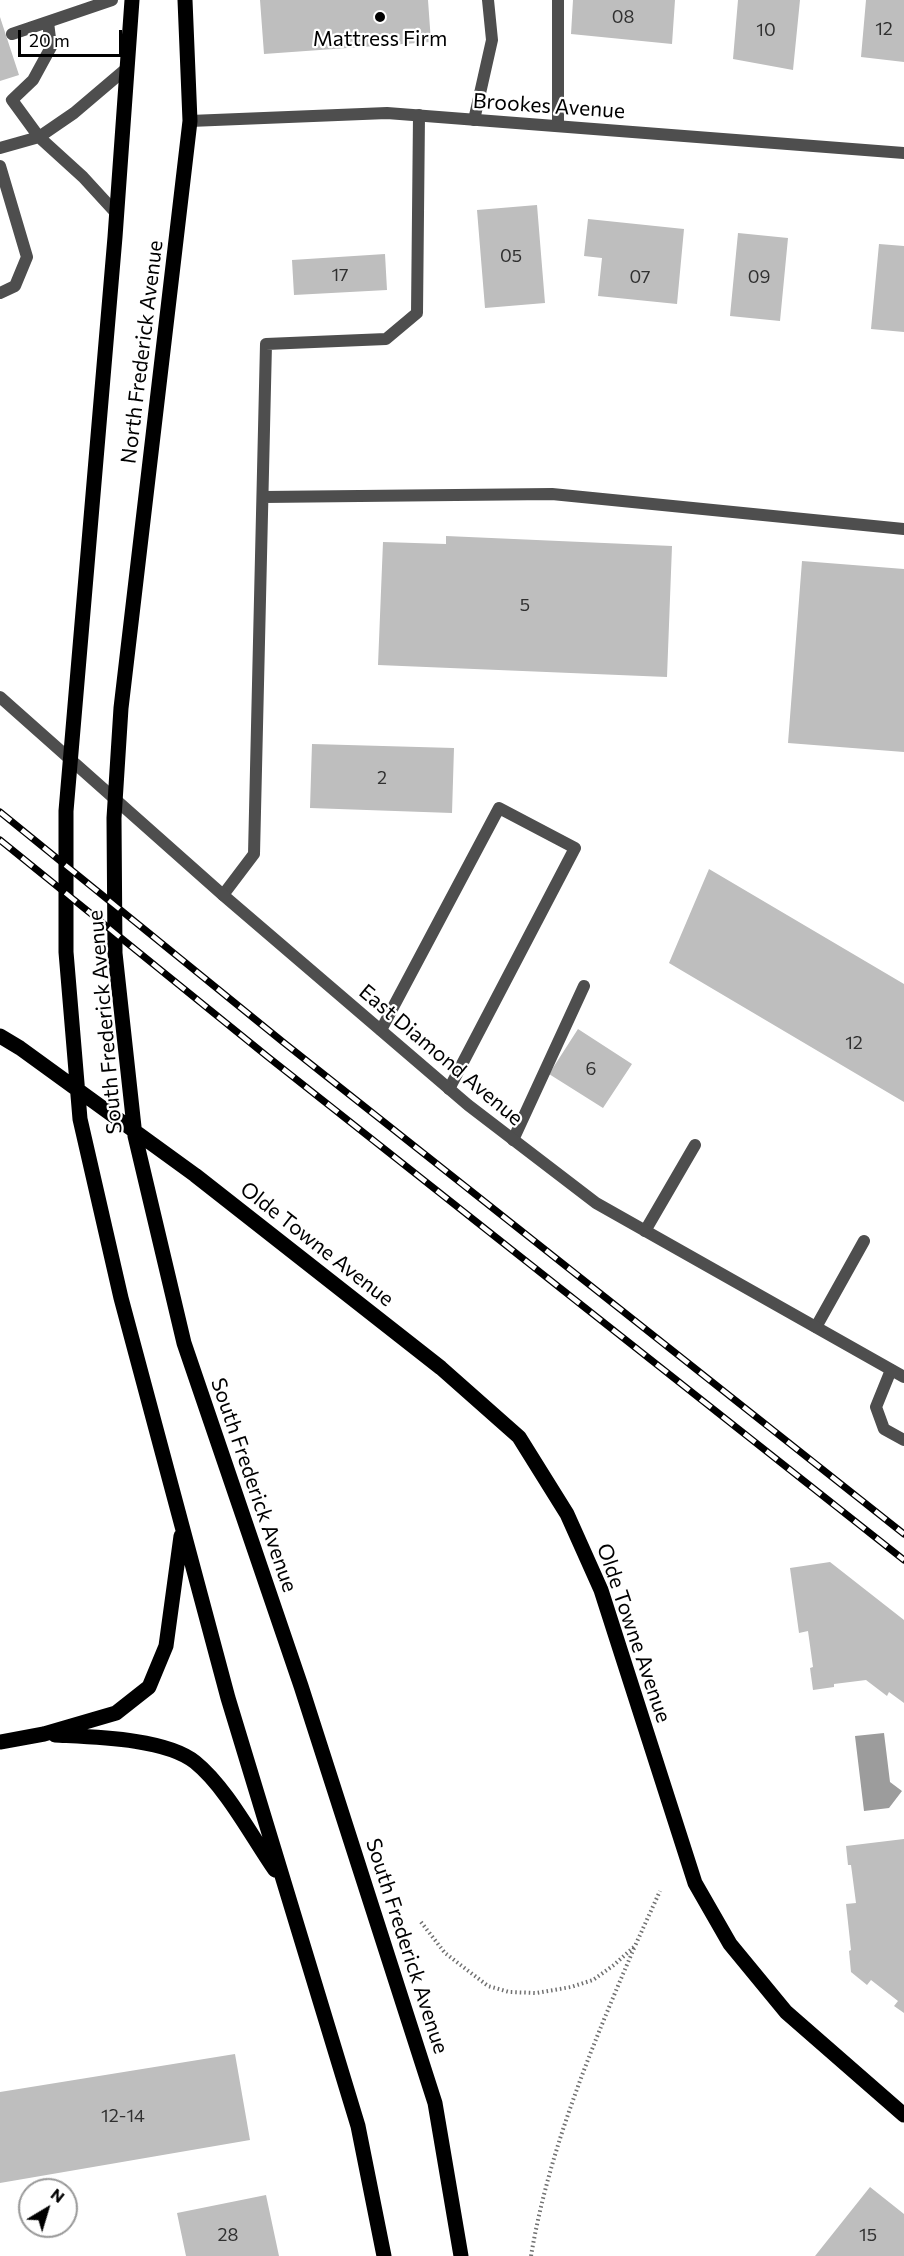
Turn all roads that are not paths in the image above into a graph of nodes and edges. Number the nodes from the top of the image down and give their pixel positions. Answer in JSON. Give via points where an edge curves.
{"nodes":[{"id":1,"x":112,"y":0,"type":"edge"},
{"id":2,"x":132,"y":0,"type":"edge"},
{"id":3,"x":185,"y":0,"type":"edge"},
{"id":4,"x":488,"y":0,"type":"edge"},
{"id":5,"x":558,"y":0,"type":"edge"},
{"id":6,"x":48,"y":22,"type":"junction"},
{"id":7,"x":12,"y":34,"type":"dead end"},
{"id":8,"x":127,"y":68,"type":"junction"},
{"id":9,"x":419,"y":116,"type":"junction"},
{"id":10,"x":474,"y":120,"type":"junction"},
{"id":11,"x":190,"y":121,"type":"junction"},
{"id":12,"x":558,"y":126,"type":"junction"},
{"id":13,"x":39,"y":137,"type":"junction"},
{"id":14,"x":0,"y":148,"type":"edge"},
{"id":15,"x":904,"y":153,"type":"edge"},
{"id":16,"x":0,"y":166,"type":"edge"},
{"id":17,"x":116,"y":213,"type":"junction"},
{"id":18,"x":0,"y":293,"type":"edge"},
{"id":19,"x":262,"y":497,"type":"junction"},
{"id":20,"x":904,"y":529,"type":"edge"},
{"id":21,"x":76,"y":675,"type":"joint"},
{"id":22,"x":0,"y":697,"type":"edge"},
{"id":23,"x":121,"y":708,"type":"joint"},
{"id":24,"x":223,"y":896,"type":"junction"},
{"id":25,"x":584,"y":986,"type":"dead end"},
{"id":26,"x":381,"y":1030,"type":"junction"},
{"id":27,"x":0,"y":1036,"type":"edge"},
{"id":28,"x":449,"y":1089,"type":"junction"},
{"id":29,"x":513,"y":1140,"type":"junction"},
{"id":30,"x":695,"y":1145,"type":"dead end"},
{"id":31,"x":645,"y":1231,"type":"junction"},
{"id":32,"x":864,"y":1241,"type":"dead end"},
{"id":33,"x":816,"y":1327,"type":"junction"},
{"id":34,"x":891,"y":1370,"type":"junction"},
{"id":35,"x":904,"y":1377,"type":"edge"},
{"id":36,"x":904,"y":1440,"type":"edge"},
{"id":37,"x":182,"y":1527,"type":"junction"},
{"id":38,"x":44,"y":1734,"type":"junction"},
{"id":39,"x":0,"y":1742,"type":"edge"},
{"id":40,"x":285,"y":1885,"type":"junction"},
{"id":41,"x":904,"y":2115,"type":"edge"},
{"id":42,"x":384,"y":2256,"type":"edge"},
{"id":43,"x":461,"y":2256,"type":"edge"}],
"edges":[{"from":1,"to":6,"type":"street"},
{"from":2,"to":8,"type":"main road","name":"North Frederick Avenue"},
{"from":3,"to":11,"type":"main road","name":"North Frederick Avenue"},
{"from":4,"to":10,"type":"street","via":[[492,40]]},
{"from":5,"to":12,"type":"street"},
{"from":6,"to":7,"type":"street"},
{"from":6,"to":13,"type":"street","via":[[51,47],[33,80],[12,100]]},
{"from":8,"to":13,"type":"street"},
{"from":8,"to":17,"type":"main road","name":"North Frederick Avenue"},
{"from":9,"to":10,"type":"street","name":"Brookes Avenue"},
{"from":9,"to":11,"type":"street","name":"Brookes Avenue","via":[[387,113]]},
{"from":9,"to":19,"type":"street","via":[[417,312],[386,339],[266,344]]},
{"from":10,"to":12,"type":"street","name":"Brookes Avenue"},
{"from":11,"to":23,"type":"main road","name":"North Frederick Avenue"},
{"from":12,"to":15,"type":"street","name":"Brookes Avenue"},
{"from":13,"to":14,"type":"street"},
{"from":13,"to":17,"type":"street"},
{"from":16,"to":18,"type":"street","via":[[27,257],[15,286]]},
{"from":17,"to":21,"type":"main road","name":"North Frederick Avenue"},
{"from":19,"to":20,"type":"street","via":[[552,494]]},
{"from":19,"to":24,"type":"street","via":[[254,854]]},
{"from":21,"to":37,"type":"main road","name":"South Frederick Avenue","via":[[66,811],[66,952],[80,1119],[121,1298]]},
{"from":22,"to":24,"type":"street","name":"East Diamond Avenue"},
{"from":23,"to":43,"type":"main road","name":"South Frederick Avenue","via":[[114,818],[115,953],[135,1136],[184,1343],[301,1686],[435,2103]]},
{"from":24,"to":26,"type":"street","name":"East Diamond Avenue"},
{"from":25,"to":29,"type":"street"},
{"from":26,"to":28,"type":"street","name":"East Diamond Avenue"},
{"from":26,"to":28,"type":"street","via":[[499,808],[575,848]]},
{"from":27,"to":41,"type":"main road","name":"Olde Towne Avenue","via":[[195,1175],[441,1368],[519,1437],[567,1514],[601,1590],[695,1883],[730,1944],[786,2012]]},
{"from":28,"to":29,"type":"street","name":"East Diamond Avenue"},
{"from":29,"to":31,"type":"street","name":"East Diamond Avenue","via":[[596,1203]]},
{"from":30,"to":31,"type":"street"},
{"from":31,"to":33,"type":"street","name":"East Diamond Avenue"},
{"from":32,"to":33,"type":"street"},
{"from":33,"to":34,"type":"street","name":"East Diamond Avenue"},
{"from":34,"to":35,"type":"street","name":"East Diamond Avenue"},
{"from":34,"to":36,"type":"street","via":[[876,1407],[884,1429]]},
{"from":37,"to":38,"type":"main road","via":[[166,1646],[149,1687],[116,1713]]},
{"from":37,"to":40,"type":"main road","via":[[228,1698]]},
{"from":38,"to":39,"type":"main road"},
{"from":38,"to":40,"type":"main road","via":[[125,1739],[173,1751],[194,1761],[224,1795]]},
{"from":40,"to":42,"type":"main road","via":[[358,2126]]}]}
